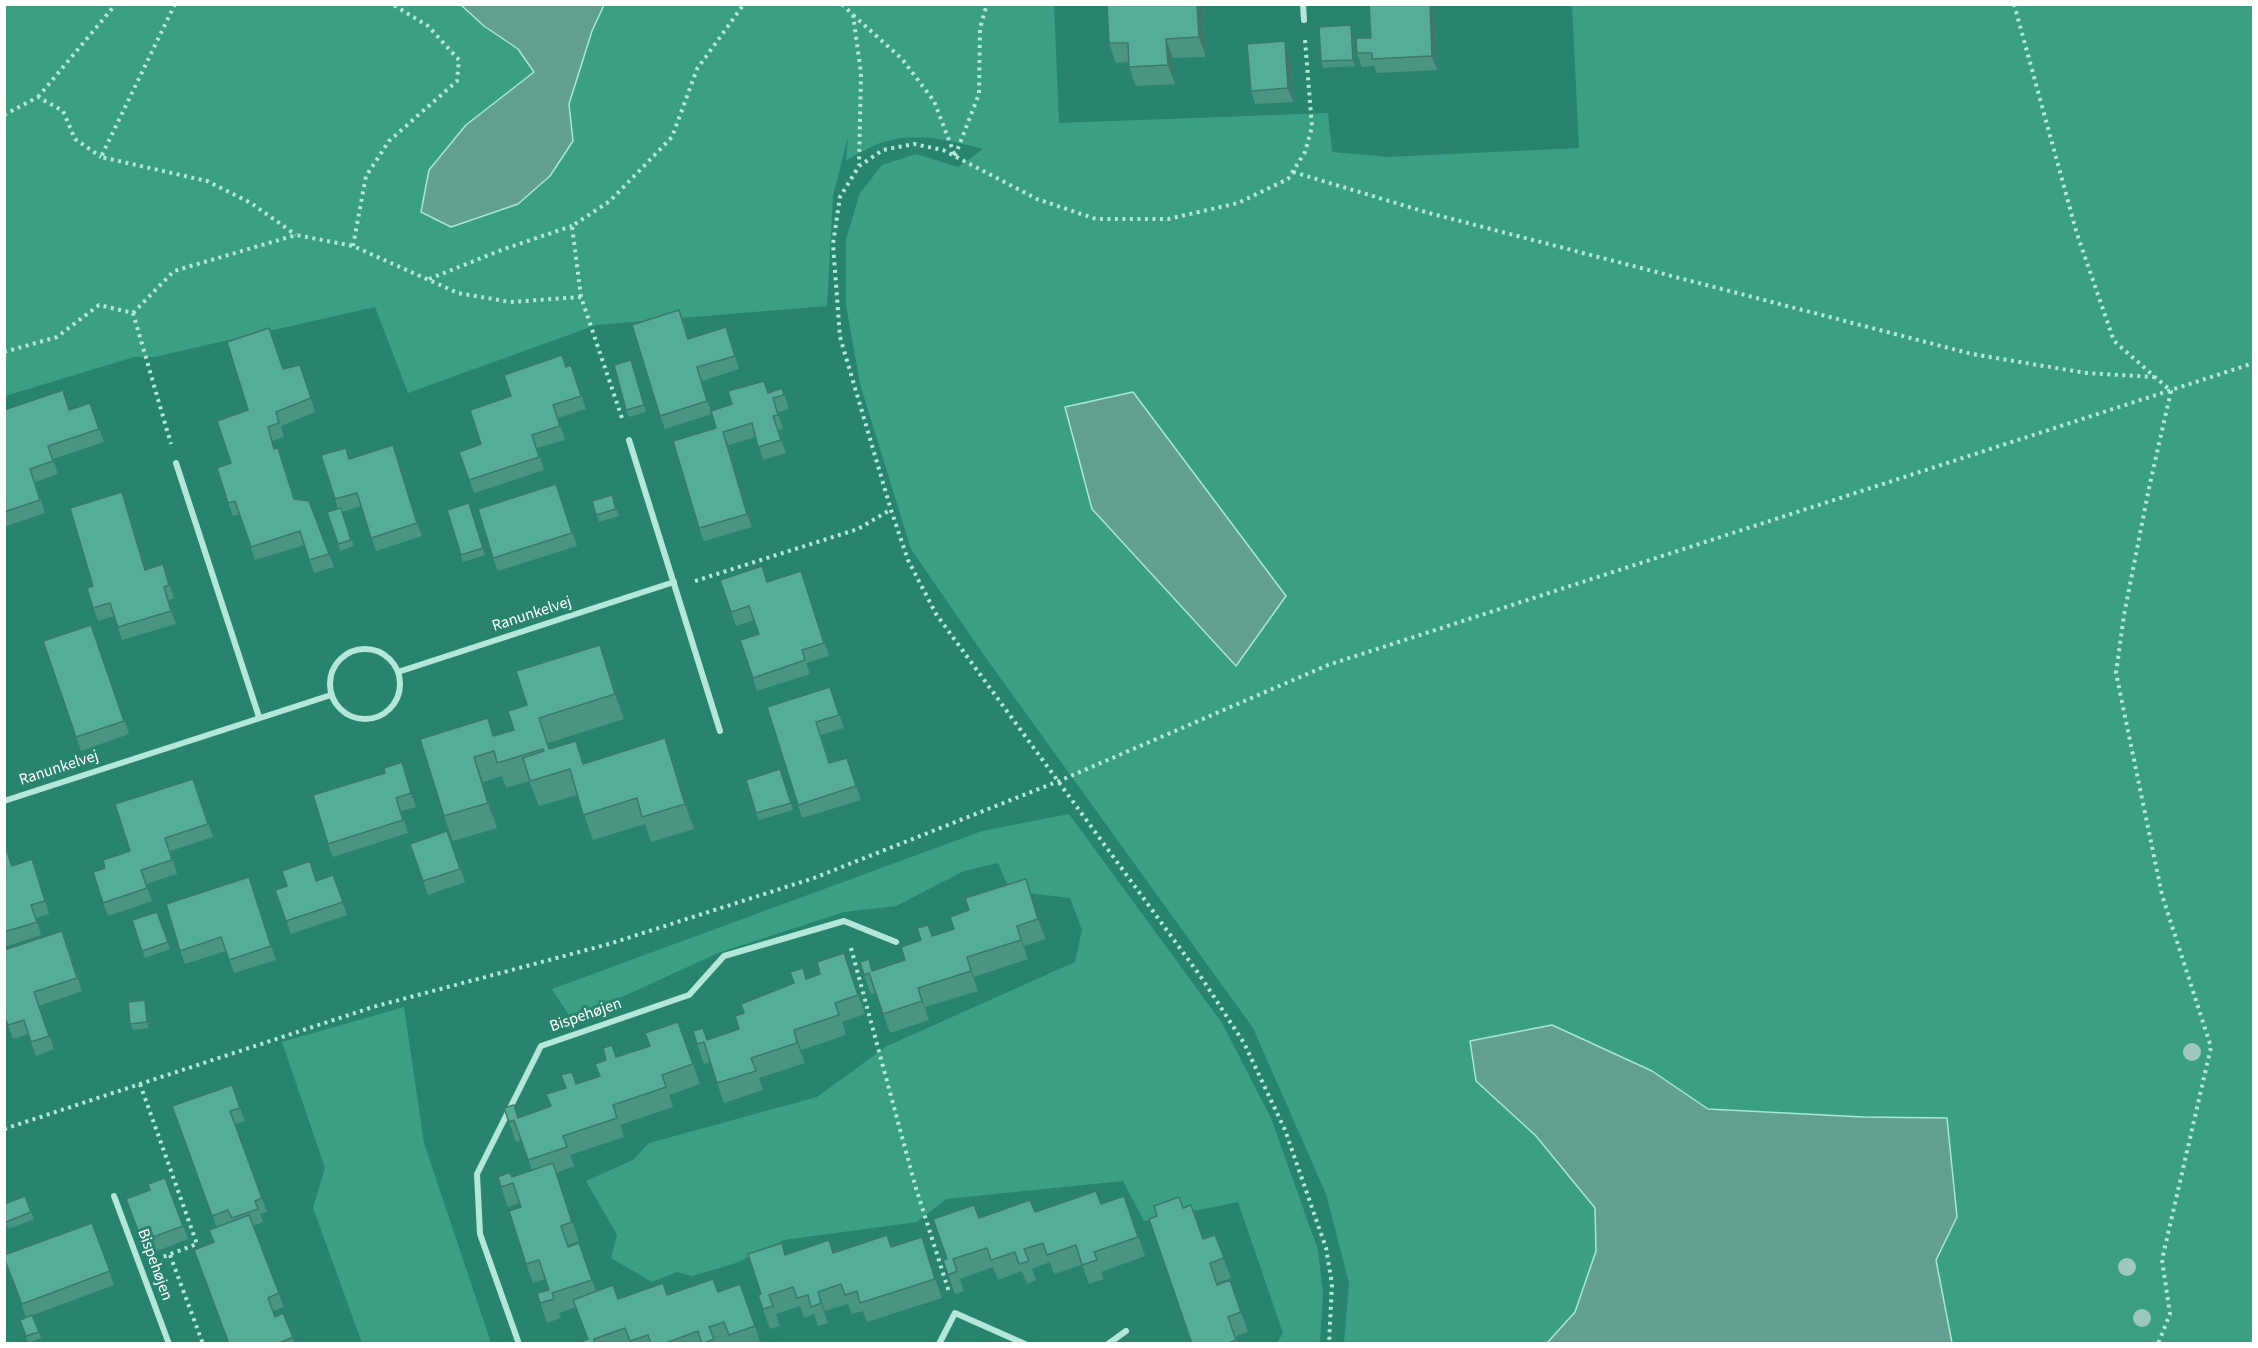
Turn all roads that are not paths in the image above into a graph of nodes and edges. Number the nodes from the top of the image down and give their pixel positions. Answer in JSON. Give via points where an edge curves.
{"nodes":[{"id":1,"x":1303,"y":4,"type":"edge"},
{"id":2,"x":1304,"y":20,"type":"road end"},
{"id":3,"x":629,"y":440,"type":"road end"},
{"id":4,"x":177,"y":463,"type":"road end"},
{"id":5,"x":674,"y":582,"type":"junction"},
{"id":6,"x":398,"y":672,"type":"junction"},
{"id":7,"x":331,"y":695,"type":"junction"},
{"id":8,"x":259,"y":717,"type":"junction"},
{"id":9,"x":720,"y":730,"type":"dead end"},
{"id":10,"x":4,"y":801,"type":"edge"},
{"id":11,"x":896,"y":942,"type":"dead end"},
{"id":12,"x":114,"y":1196,"type":"dead end"},
{"id":13,"x":1126,"y":1331,"type":"dead end"},
{"id":14,"x":169,"y":1344,"type":"edge"},
{"id":15,"x":519,"y":1344,"type":"edge"},
{"id":16,"x":939,"y":1344,"type":"edge"},
{"id":17,"x":1025,"y":1344,"type":"edge"},
{"id":18,"x":1108,"y":1344,"type":"edge"}],
"edges":[{"from":1,"to":2,"type":"street"},
{"from":3,"to":5,"type":"street"},
{"from":4,"to":8,"type":"street"},
{"from":5,"to":6,"type":"street","name":"Ranunkelvej"},
{"from":5,"to":9,"type":"street"},
{"from":6,"to":7,"type":"street","via":[[392,661],[376,651],[359,649],[347,653],[332,671]]},
{"from":6,"to":7,"type":"street","via":[[399,694],[394,704],[376,718],[354,718],[344,713]]},
{"from":7,"to":8,"type":"street","name":"Ranunkelvej"},
{"from":8,"to":10,"type":"street","name":"Ranunkelvej"},
{"from":11,"to":15,"type":"street","name":"Bispehøjen","via":[[844,921],[724,956],[689,995],[541,1046],[477,1174],[480,1234]]},
{"from":12,"to":14,"type":"street","name":"Bispehøjen"},
{"from":13,"to":18,"type":"street"},
{"from":16,"to":17,"type":"street","via":[[955,1313]]}]}
